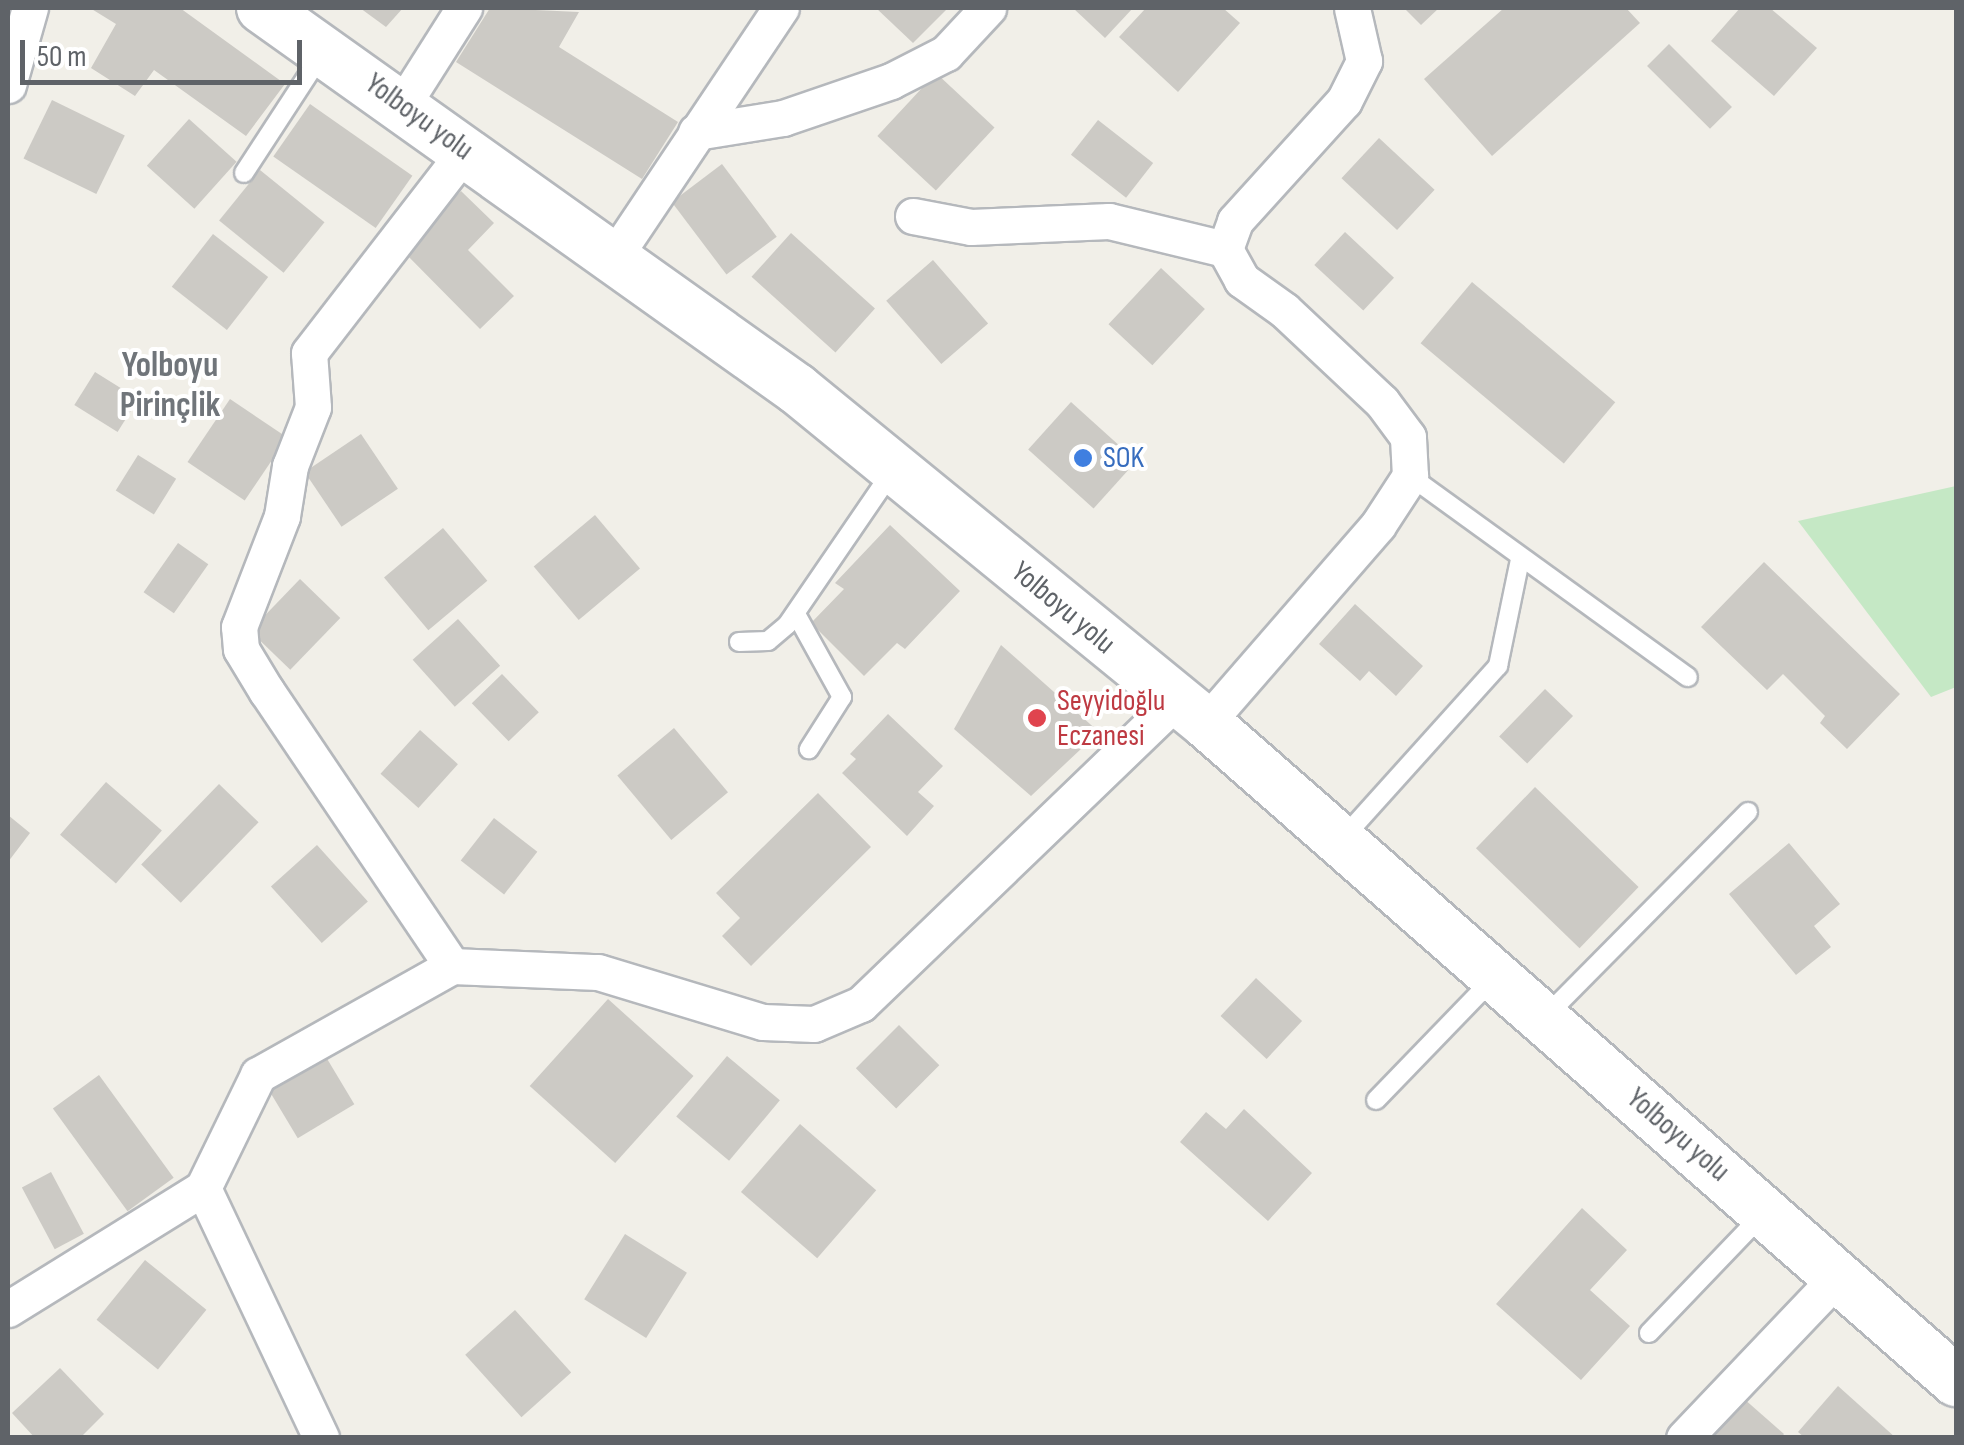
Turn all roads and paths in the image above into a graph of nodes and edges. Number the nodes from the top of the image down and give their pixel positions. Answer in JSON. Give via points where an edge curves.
{"nodes":[{"id":1,"x":30,"y":8,"type":"edge"},
{"id":2,"x":262,"y":8,"type":"edge"},
{"id":3,"x":464,"y":8,"type":"edge"},
{"id":4,"x":781,"y":8,"type":"edge"},
{"id":5,"x":988,"y":8,"type":"edge"},
{"id":6,"x":1352,"y":8,"type":"edge"},
{"id":7,"x":324,"y":50,"type":"junction"},
{"id":8,"x":8,"y":84,"type":"edge"},
{"id":9,"x":403,"y":104,"type":"junction"},
{"id":10,"x":696,"y":132,"type":"junction"},
{"id":11,"x":466,"y":150,"type":"junction"},
{"id":12,"x":244,"y":173,"type":"dead end"},
{"id":13,"x":913,"y":216,"type":"dead end"},
{"id":14,"x":1226,"y":250,"type":"junction"},
{"id":15,"x":614,"y":257,"type":"junction"},
{"id":16,"x":894,"y":468,"type":"junction"},
{"id":17,"x":1410,"y":476,"type":"junction"},
{"id":18,"x":1520,"y":560,"type":"junction"},
{"id":19,"x":796,"y":614,"type":"junction"},
{"id":20,"x":739,"y":642,"type":"dead end"},
{"id":21,"x":1688,"y":677,"type":"dead end"},
{"id":22,"x":1191,"y":712,"type":"junction"},
{"id":23,"x":809,"y":748,"type":"dead end"},
{"id":24,"x":1748,"y":812,"type":"dead end"},
{"id":25,"x":1342,"y":839,"type":"junction"},
{"id":26,"x":452,"y":966,"type":"junction"},
{"id":27,"x":1496,"y":976,"type":"junction"},
{"id":28,"x":1544,"y":1018,"type":"junction"},
{"id":29,"x":1376,"y":1100,"type":"dead end"},
{"id":30,"x":203,"y":1188,"type":"junction"},
{"id":31,"x":1766,"y":1211,"type":"junction"},
{"id":32,"x":1839,"y":1276,"type":"junction"},
{"id":33,"x":8,"y":1309,"type":"edge"},
{"id":34,"x":1649,"y":1333,"type":"dead end"},
{"id":35,"x":1956,"y":1381,"type":"edge"},
{"id":36,"x":321,"y":1438,"type":"edge"},
{"id":37,"x":1684,"y":1438,"type":"edge"}],
"edges":[{"from":1,"to":8,"type":"street"},
{"from":2,"to":7,"type":"main road","name":"Yolboyu yolu"},
{"from":3,"to":9,"type":"street"},
{"from":4,"to":10,"type":"street"},
{"from":5,"to":10,"type":"street","via":[[946,53],[892,81],[783,118]]},
{"from":6,"to":14,"type":"street","via":[[1364,61],[1344,101],[1235,222]]},
{"from":7,"to":9,"type":"main road","name":"Yolboyu yolu"},
{"from":7,"to":12,"type":"lane"},
{"from":9,"to":11,"type":"main road","name":"Yolboyu yolu"},
{"from":10,"to":15,"type":"street"},
{"from":11,"to":15,"type":"main road","name":"Yolboyu yolu"},
{"from":11,"to":26,"type":"street","via":[[309,352],[309,422],[239,626],[241,649],[267,692]]},
{"from":13,"to":14,"type":"street","via":[[971,228],[1109,221]]},
{"from":14,"to":17,"type":"street","via":[[1242,280],[1382,402],[1408,437]]},
{"from":15,"to":16,"type":"main road","name":"Yolboyu yolu","via":[[797,388]]},
{"from":16,"to":19,"type":"lane"},
{"from":16,"to":22,"type":"main road","name":"Yolboyu yolu"},
{"from":17,"to":18,"type":"lane"},
{"from":17,"to":22,"type":"street","via":[[1378,524]]},
{"from":18,"to":21,"type":"lane"},
{"from":18,"to":25,"type":"lane","via":[[1498,666]]},
{"from":19,"to":20,"type":"lane","via":[[768,641]]},
{"from":19,"to":23,"type":"lane","via":[[842,697]]},
{"from":22,"to":25,"type":"main road","name":"Yolboyu yolu"},
{"from":22,"to":26,"type":"street","via":[[861,1004],[814,1024],[763,1022],[598,972]]},
{"from":24,"to":28,"type":"lane"},
{"from":25,"to":27,"type":"main road","name":"Yolboyu yolu"},
{"from":26,"to":30,"type":"street","via":[[258,1075]]},
{"from":27,"to":28,"type":"main road","name":"Yolboyu yolu"},
{"from":27,"to":29,"type":"lane"},
{"from":28,"to":31,"type":"main road","name":"Yolboyu yolu"},
{"from":30,"to":33,"type":"street"},
{"from":30,"to":36,"type":"street"},
{"from":31,"to":32,"type":"main road","name":"Yolboyu yolu"},
{"from":31,"to":34,"type":"lane"},
{"from":32,"to":35,"type":"main road","name":"Yolboyu yolu"},
{"from":32,"to":37,"type":"street"}]}
